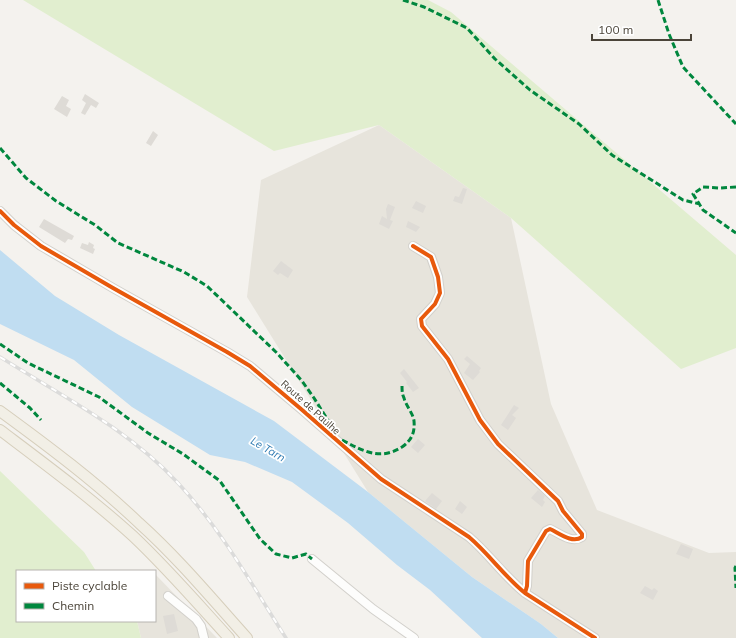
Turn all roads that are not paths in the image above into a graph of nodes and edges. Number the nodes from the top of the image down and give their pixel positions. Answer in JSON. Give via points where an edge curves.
{"nodes":[{"id":1,"x":0,"y":211,"type":"edge"},
{"id":2,"x":413,"y":246,"type":"dead end"},
{"id":3,"x":0,"y":411,"type":"edge"},
{"id":4,"x":0,"y":431,"type":"edge"},
{"id":5,"x":312,"y":559,"type":"dead end"},
{"id":6,"x":525,"y":593,"type":"junction"},
{"id":7,"x":168,"y":596,"type":"dead end"},
{"id":8,"x":204,"y":638,"type":"edge"},
{"id":9,"x":229,"y":638,"type":"edge"},
{"id":10,"x":247,"y":638,"type":"edge"},
{"id":11,"x":414,"y":638,"type":"edge"},
{"id":12,"x":595,"y":638,"type":"edge"}],
"edges":[{"from":1,"to":6,"type":"street","name":"Route de Paulhe","via":[[14,226],[41,246],[250,366],[380,479],[479,545]]},
{"from":2,"to":6,"type":"street","via":[[431,257],[440,288],[435,304],[421,319],[422,326],[448,359],[476,414],[498,444],[558,501],[582,534],[579,539],[571,539],[550,529],[546,531],[528,561]]},
{"from":3,"to":10,"type":"main road","via":[[86,476],[140,523]]},
{"from":4,"to":9,"type":"main road","via":[[80,490],[134,537]]},
{"from":5,"to":11,"type":"street","via":[[372,609]]},
{"from":6,"to":12,"type":"street","name":"Route de Paulhe"},
{"from":7,"to":8,"type":"street","via":[[196,619]]}]}
